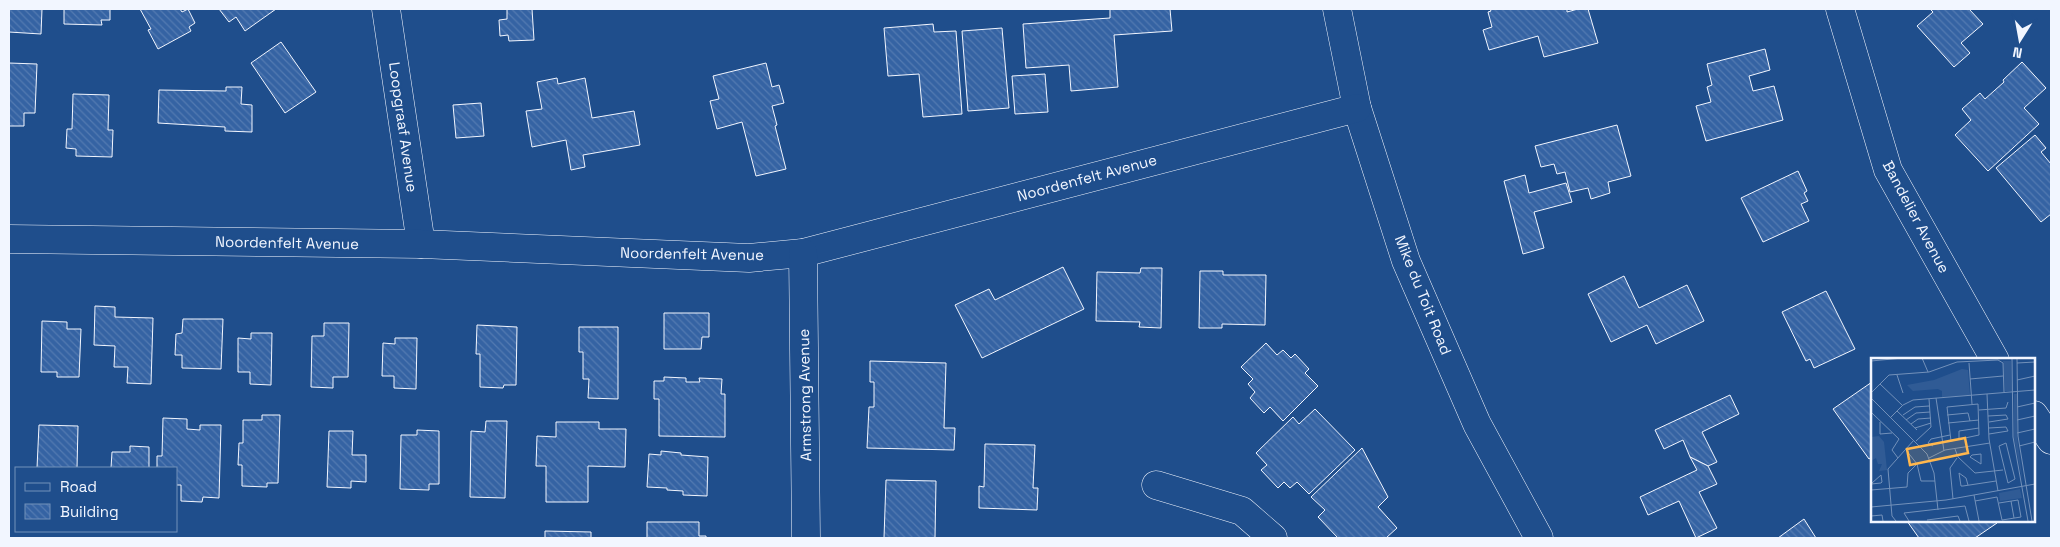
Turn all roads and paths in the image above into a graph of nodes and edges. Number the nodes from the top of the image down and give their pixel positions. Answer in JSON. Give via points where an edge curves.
{"nodes":[{"id":1,"x":386,"y":9,"type":"edge"},
{"id":2,"x":1337,"y":9,"type":"edge"},
{"id":3,"x":1840,"y":9,"type":"edge"},
{"id":4,"x":1357,"y":108,"type":"junction"},
{"id":5,"x":9,"y":239,"type":"edge"},
{"id":6,"x":421,"y":244,"type":"junction"},
{"id":7,"x":803,"y":253,"type":"junction"},
{"id":8,"x":1994,"y":358,"type":"edge"},
{"id":9,"x":2035,"y":416,"type":"edge"},
{"id":10,"x":2051,"y":440,"type":"edge"},
{"id":11,"x":1156,"y":485,"type":"dead end"},
{"id":12,"x":806,"y":538,"type":"edge"},
{"id":13,"x":1273,"y":538,"type":"edge"},
{"id":14,"x":1539,"y":538,"type":"edge"}],
"edges":[{"from":1,"to":6,"type":"street","name":"Loopgraaf Avenue"},
{"from":2,"to":4,"type":"street","name":"Mike du Toit Road"},
{"from":3,"to":8,"type":"street","name":"Bandelier Avenue","via":[[1888,170]]},
{"from":4,"to":7,"type":"street","name":"Noordenfelt Avenue"},
{"from":4,"to":14,"type":"street","name":"Mike du Toit Road","via":[[1406,262],[1477,424]]},
{"from":5,"to":6,"type":"street","name":"Noordenfelt Avenue"},
{"from":6,"to":7,"type":"street","name":"Noordenfelt Avenue","via":[[749,258]]},
{"from":7,"to":12,"type":"street","name":"Armstrong Avenue"},
{"from":9,"to":10,"type":"street"},
{"from":11,"to":13,"type":"street","via":[[1242,511]]}]}
